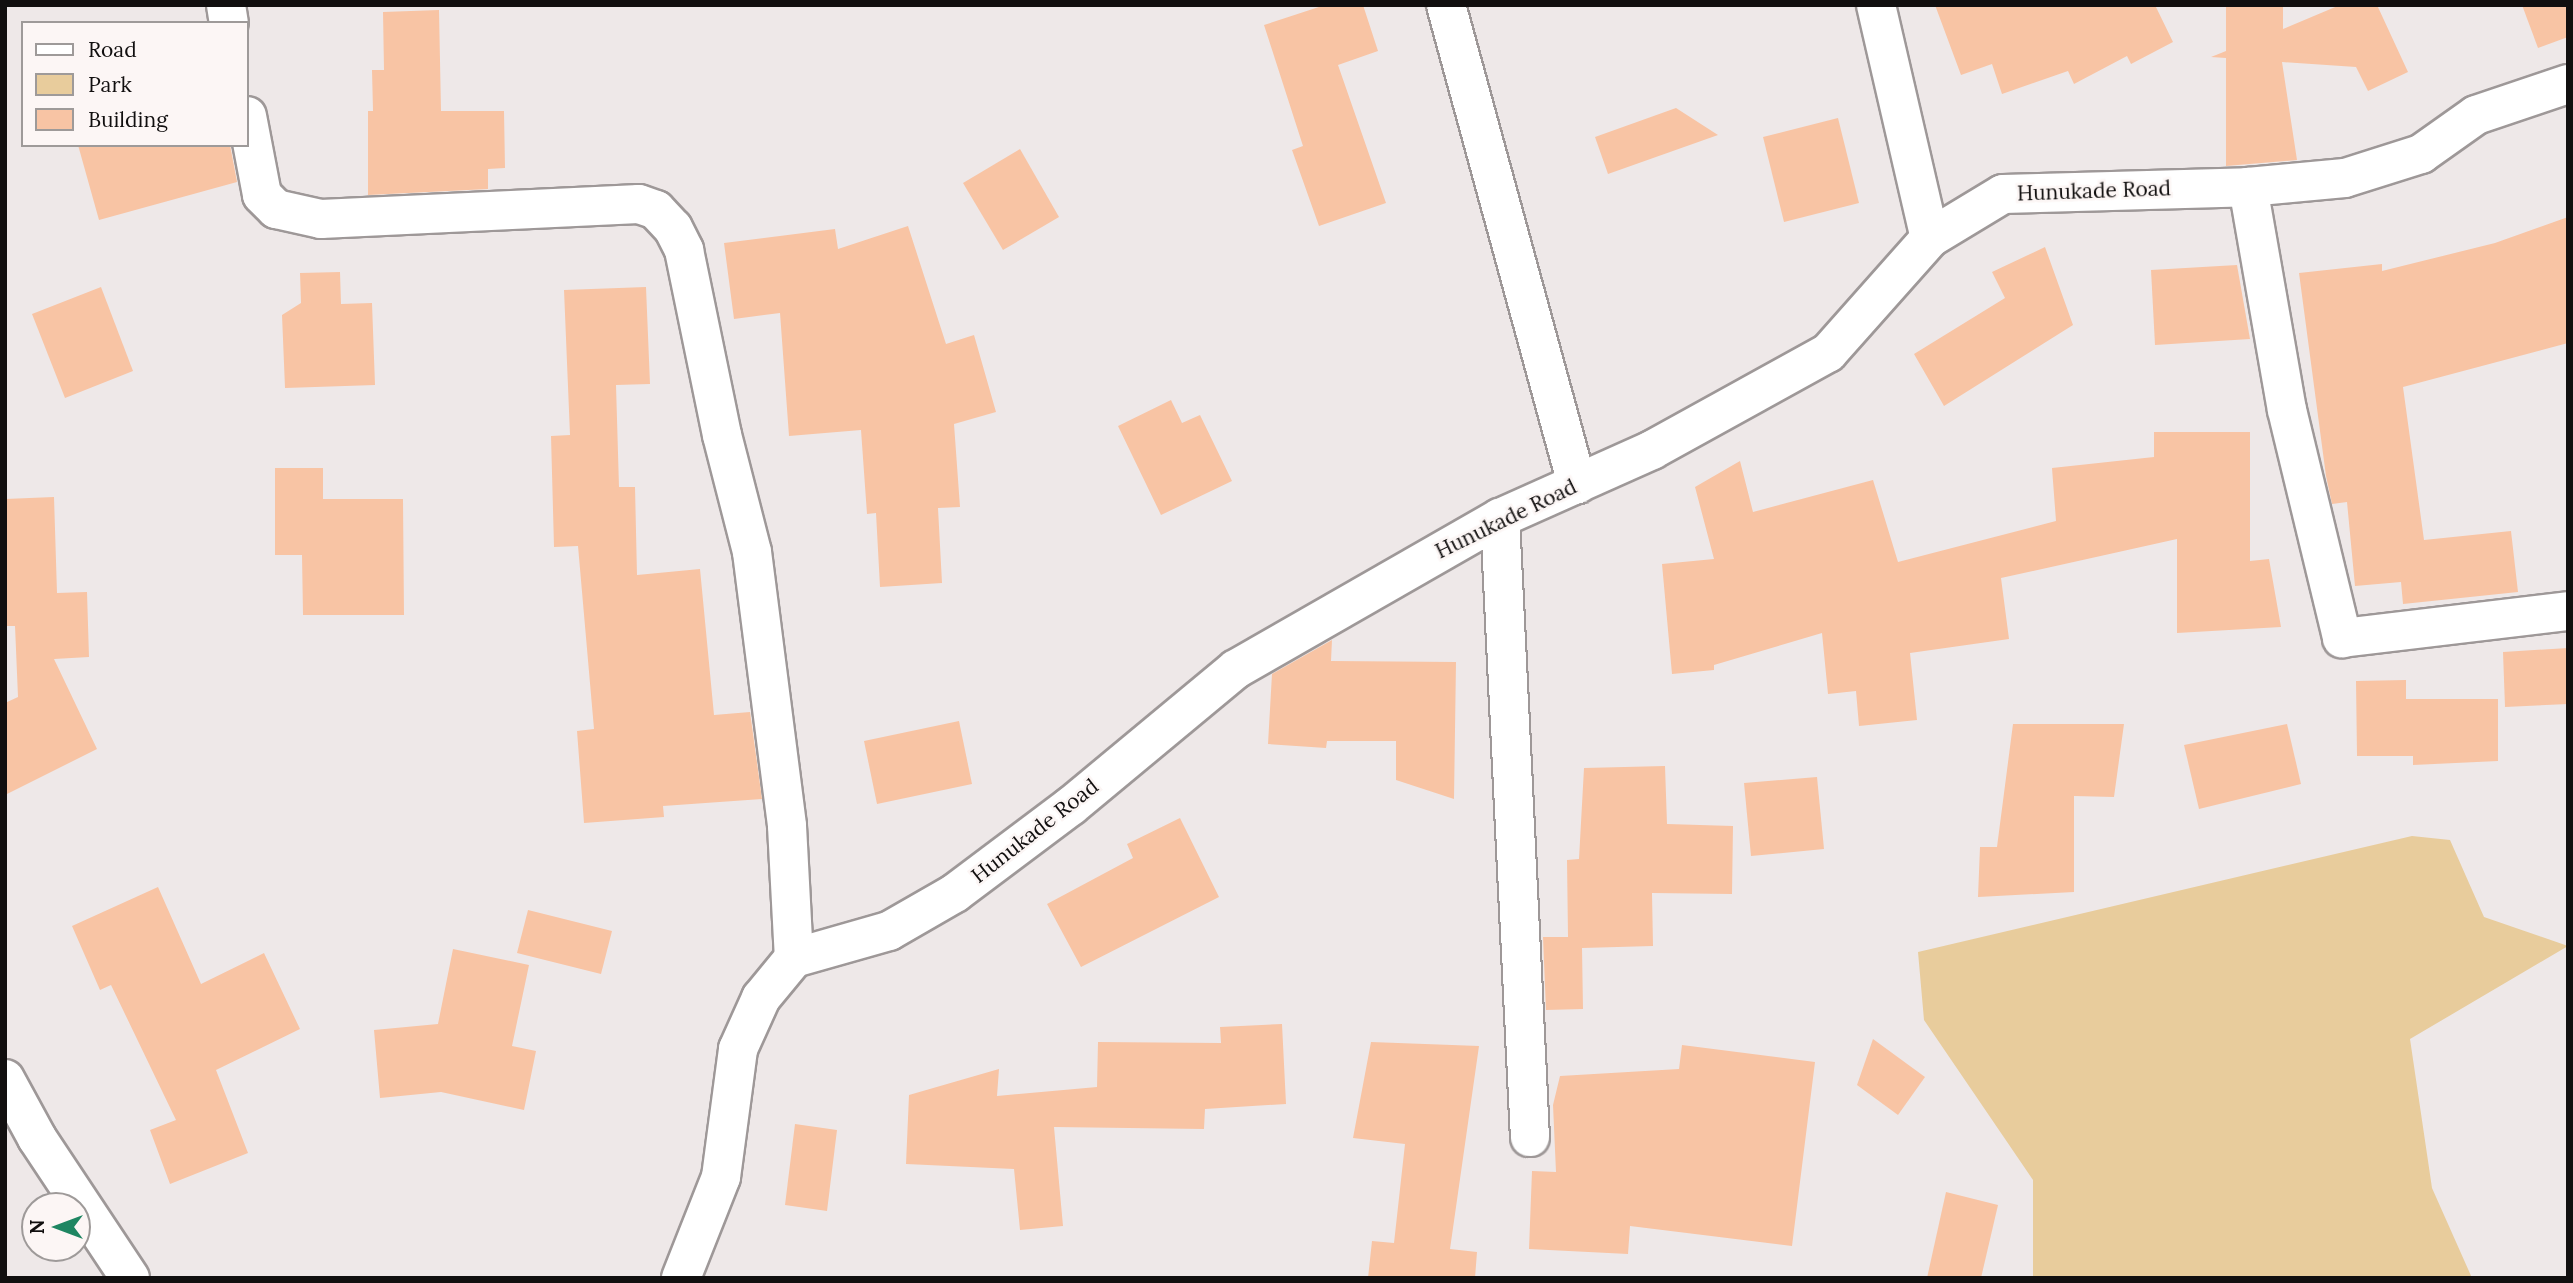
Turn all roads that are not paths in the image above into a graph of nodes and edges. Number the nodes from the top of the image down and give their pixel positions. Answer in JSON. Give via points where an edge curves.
{"nodes":[{"id":1,"x":1446,"y":5,"type":"edge"},
{"id":2,"x":1876,"y":5,"type":"edge"},
{"id":3,"x":2568,"y":84,"type":"edge"},
{"id":4,"x":248,"y":121,"type":"edge"},
{"id":5,"x":2248,"y":187,"type":"junction"},
{"id":6,"x":1930,"y":238,"type":"junction"},
{"id":7,"x":1577,"y":484,"type":"junction"},
{"id":8,"x":1500,"y":517,"type":"junction"},
{"id":9,"x":2568,"y":611,"type":"edge"},
{"id":10,"x":794,"y":958,"type":"junction"},
{"id":11,"x":5,"y":1079,"type":"edge"},
{"id":12,"x":1530,"y":1137,"type":"dead end"},
{"id":13,"x":130,"y":1278,"type":"edge"},
{"id":14,"x":681,"y":1278,"type":"edge"}],
"edges":[{"from":1,"to":7,"type":"street"},
{"from":2,"to":6,"type":"street"},
{"from":3,"to":5,"type":"street","name":"Hunukade Road","via":[[2476,114],[2421,154],[2345,178]]},
{"from":4,"to":10,"type":"street","via":[[262,195],[275,209],[321,219],[639,204],[656,210],[673,228],[684,250],[722,435],[752,552],[787,825]]},
{"from":5,"to":6,"type":"street","name":"Hunukade Road","via":[[2003,194]]},
{"from":5,"to":9,"type":"street","via":[[2287,410],[2342,638]]},
{"from":6,"to":7,"type":"street","name":"Hunukade Road","via":[[1828,353],[1734,409]]},
{"from":7,"to":8,"type":"street","name":"Hunukade Road"},
{"from":8,"to":10,"type":"street","name":"Hunukade Road","via":[[1236,669],[1071,806],[955,894],[889,930]]},
{"from":8,"to":12,"type":"street"},
{"from":10,"to":14,"type":"street","via":[[761,999],[738,1049],[720,1177]]},
{"from":11,"to":13,"type":"street","via":[[37,1138]]}]}
